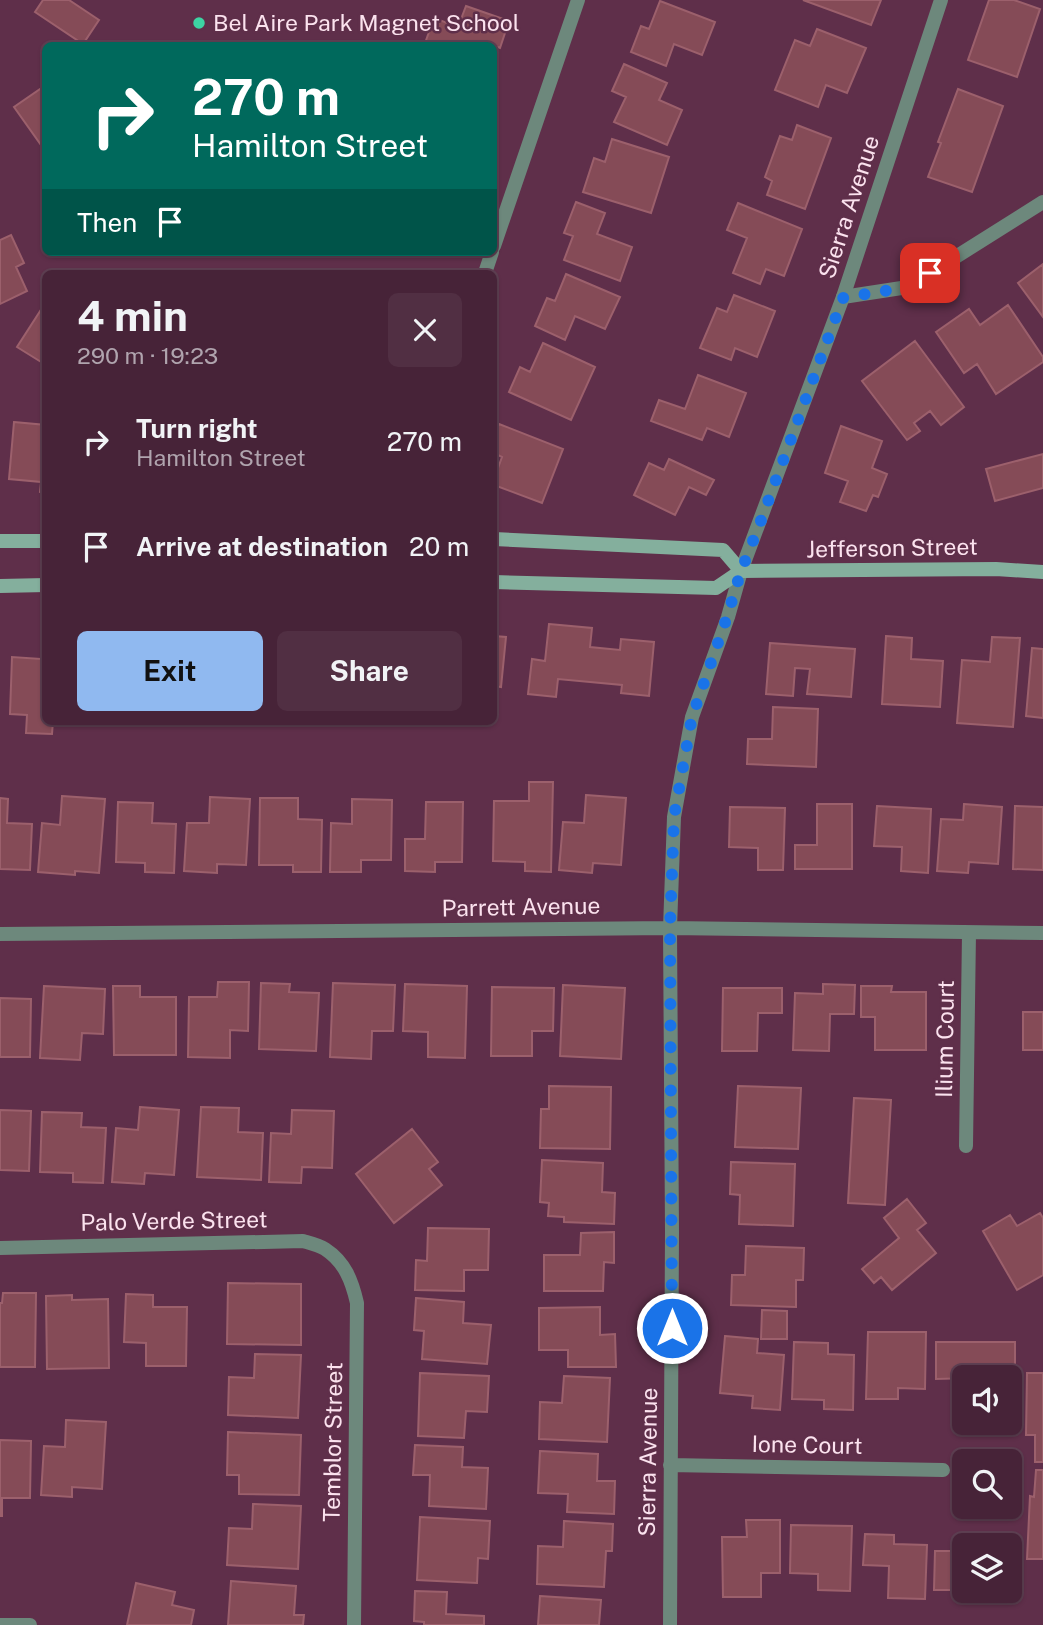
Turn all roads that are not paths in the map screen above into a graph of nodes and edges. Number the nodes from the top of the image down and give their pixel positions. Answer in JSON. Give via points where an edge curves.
{"nodes":[{"id":1,"x":578,"y":0,"type":"edge"},
{"id":2,"x":941,"y":0,"type":"edge"},
{"id":3,"x":1043,"y":202,"type":"edge"},
{"id":4,"x":497,"y":225,"type":"edge"},
{"id":5,"x":843,"y":298,"type":"junction"},
{"id":6,"x":497,"y":539,"type":"edge"},
{"id":7,"x":0,"y":541,"type":"edge"},
{"id":8,"x":42,"y":541,"type":"edge"},
{"id":9,"x":741,"y":571,"type":"junction"},
{"id":10,"x":1043,"y":572,"type":"edge"},
{"id":11,"x":497,"y":582,"type":"edge"},
{"id":12,"x":42,"y":585,"type":"edge"},
{"id":13,"x":0,"y":586,"type":"edge"},
{"id":14,"x":670,"y":928,"type":"junction"},
{"id":15,"x":969,"y":933,"type":"junction"},
{"id":16,"x":1043,"y":933,"type":"edge"},
{"id":17,"x":0,"y":934,"type":"edge"},
{"id":18,"x":966,"y":1146,"type":"dead end"},
{"id":19,"x":0,"y":1248,"type":"edge"},
{"id":20,"x":341,"y":1263,"type":"joint"},
{"id":21,"x":670,"y":1465,"type":"junction"},
{"id":22,"x":943,"y":1470,"type":"dead end"},
{"id":23,"x":0,"y":1625,"type":"edge"},
{"id":24,"x":30,"y":1625,"type":"edge"},
{"id":25,"x":354,"y":1625,"type":"edge"},
{"id":26,"x":670,"y":1625,"type":"edge"}],
"edges":[{"from":1,"to":4,"type":"street"},
{"from":2,"to":5,"type":"street","name":"Sierra Avenue"},
{"from":3,"to":5,"type":"street","via":[[908,287]]},
{"from":5,"to":9,"type":"street","name":"Sierra Avenue"},
{"from":6,"to":9,"type":"main road","via":[[723,550]]},
{"from":7,"to":8,"type":"main road"},
{"from":9,"to":10,"type":"main road","name":"Jefferson Street"},
{"from":9,"to":11,"type":"main road","name":"Jefferson Street","via":[[716,588]]},
{"from":9,"to":14,"type":"street","name":"Sierra Avenue","via":[[692,717],[674,817]]},
{"from":12,"to":13,"type":"main road"},
{"from":14,"to":15,"type":"street","name":"Parrett Avenue"},
{"from":14,"to":17,"type":"street","name":"Parrett Avenue"},
{"from":14,"to":21,"type":"street","name":"Sierra Avenue"},
{"from":15,"to":16,"type":"street","name":"Parrett Avenue"},
{"from":15,"to":18,"type":"street","name":"Ilium Court"},
{"from":19,"to":20,"type":"street","name":"Palo Verde Street","via":[[303,1241],[324,1248]]},
{"from":20,"to":25,"type":"street","name":"Temblor Street","via":[[353,1282],[357,1303]]},
{"from":21,"to":22,"type":"street","name":"Ione Court"},
{"from":21,"to":26,"type":"street","name":"Sierra Avenue"},
{"from":23,"to":24,"type":"street"}]}
